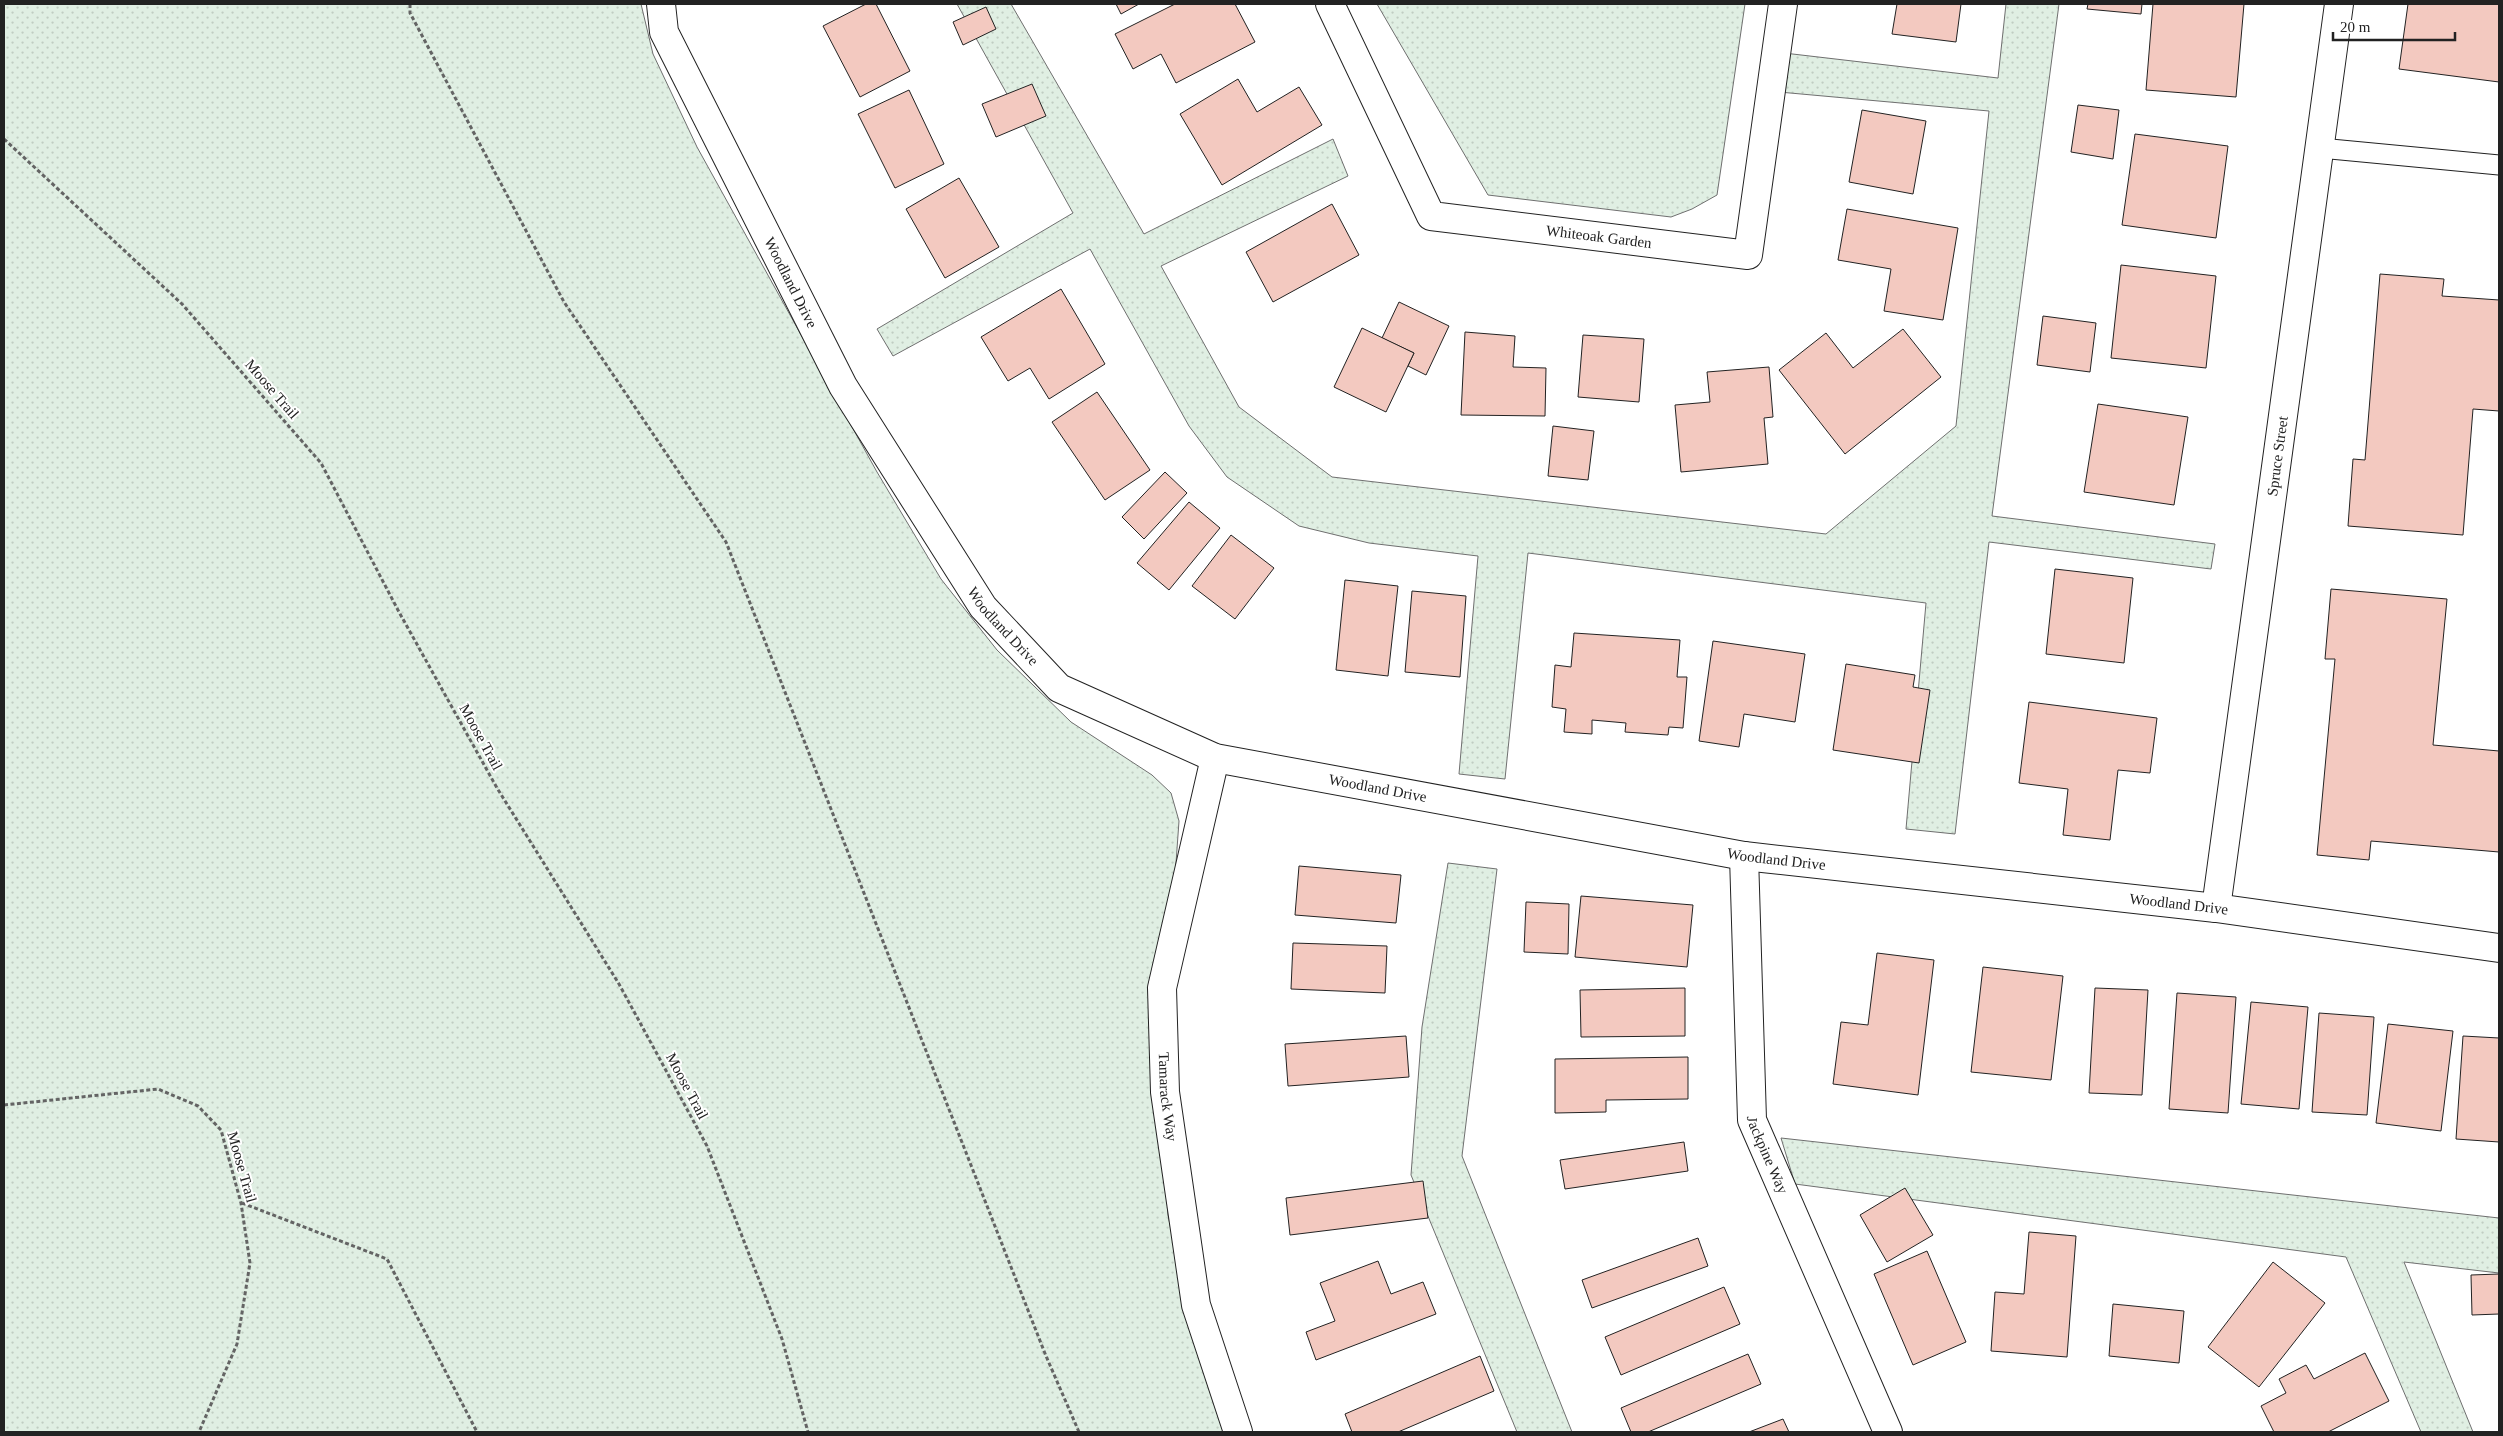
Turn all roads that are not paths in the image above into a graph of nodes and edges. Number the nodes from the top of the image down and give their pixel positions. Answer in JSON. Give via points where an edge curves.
{"nodes":[{"id":1,"x":661,"y":4,"type":"edge"},
{"id":2,"x":1330,"y":4,"type":"edge"},
{"id":3,"x":1783,"y":4,"type":"edge"},
{"id":4,"x":2339,"y":4,"type":"edge"},
{"id":5,"x":2320,"y":148,"type":"junction"},
{"id":6,"x":2499,"y":165,"type":"edge"},
{"id":7,"x":1215,"y":758,"type":"junction"},
{"id":8,"x":1744,"y":856,"type":"junction"},
{"id":9,"x":2216,"y":908,"type":"junction"},
{"id":10,"x":2499,"y":948,"type":"edge"},
{"id":11,"x":1238,"y":1432,"type":"edge"},
{"id":12,"x":1888,"y":1432,"type":"edge"}],
"edges":[{"from":1,"to":7,"type":"street","name":"Woodland Drive","via":[[664,32],[843,386],[982,606],[1058,688]]},
{"from":2,"to":3,"type":"street","name":"Whiteoak Garden","via":[[1430,216],[1748,255]]},
{"from":4,"to":5,"type":"street","name":"Spruce Street"},
{"from":5,"to":6,"type":"lane"},
{"from":5,"to":9,"type":"street","name":"Spruce Street"},
{"from":7,"to":8,"type":"street","name":"Woodland Drive"},
{"from":7,"to":11,"type":"street","name":"Tamarack Way","via":[[1162,988],[1162,1007],[1165,1092],[1196,1305]]},
{"from":8,"to":9,"type":"street","name":"Woodland Drive"},
{"from":8,"to":12,"type":"street","name":"Jackpine Way","via":[[1752,1120]]},
{"from":9,"to":10,"type":"street","name":"Woodland Drive"}]}
